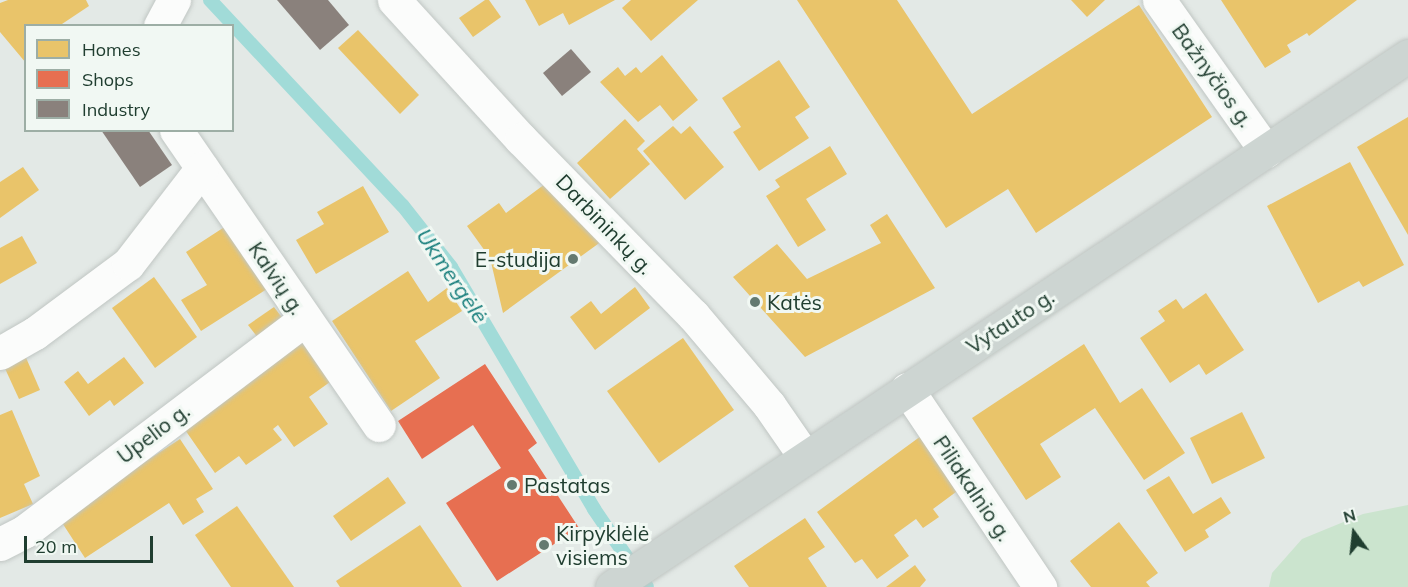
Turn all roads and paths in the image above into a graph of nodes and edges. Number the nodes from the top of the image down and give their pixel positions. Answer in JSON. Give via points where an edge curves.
{"nodes":[{"id":1,"x":174,"y":0,"type":"edge"},
{"id":2,"x":394,"y":0,"type":"edge"},
{"id":3,"x":1159,"y":0,"type":"edge"},
{"id":4,"x":161,"y":24,"type":"edge"},
{"id":5,"x":1408,"y":56,"type":"edge"},
{"id":6,"x":177,"y":132,"type":"edge"},
{"id":7,"x":1266,"y":151,"type":"junction"},
{"id":8,"x":202,"y":168,"type":"junction"},
{"id":9,"x":305,"y":319,"type":"junction"},
{"id":10,"x":0,"y":353,"type":"edge"},
{"id":11,"x":907,"y":389,"type":"junction"},
{"id":12,"x":379,"y":425,"type":"dead end"},
{"id":13,"x":805,"y":457,"type":"junction"},
{"id":14,"x":0,"y":544,"type":"edge"},
{"id":15,"x":617,"y":584,"type":"edge"},
{"id":16,"x":1040,"y":587,"type":"edge"}],
"edges":[{"from":1,"to":4,"type":"street"},
{"from":2,"to":13,"type":"street","name":"Darbininkų g.","via":[[521,139],[693,315],[769,405]]},
{"from":3,"to":7,"type":"street","name":"Bažnyčios g."},
{"from":5,"to":7,"type":"main road","name":"Vytauto g."},
{"from":6,"to":8,"type":"street","name":"Kalvių g."},
{"from":7,"to":11,"type":"main road","name":"Vytauto g."},
{"from":8,"to":9,"type":"street","name":"Kalvių g."},
{"from":8,"to":10,"type":"street","via":[[128,264],[35,333]]},
{"from":9,"to":12,"type":"street","name":"Kalvių g."},
{"from":9,"to":14,"type":"street","name":"Upelio g.","via":[[25,531]]},
{"from":11,"to":13,"type":"main road","name":"Vytauto g."},
{"from":11,"to":16,"type":"street","name":"Piliakalnio g."},
{"from":13,"to":15,"type":"main road","name":"Vytauto g."}]}
